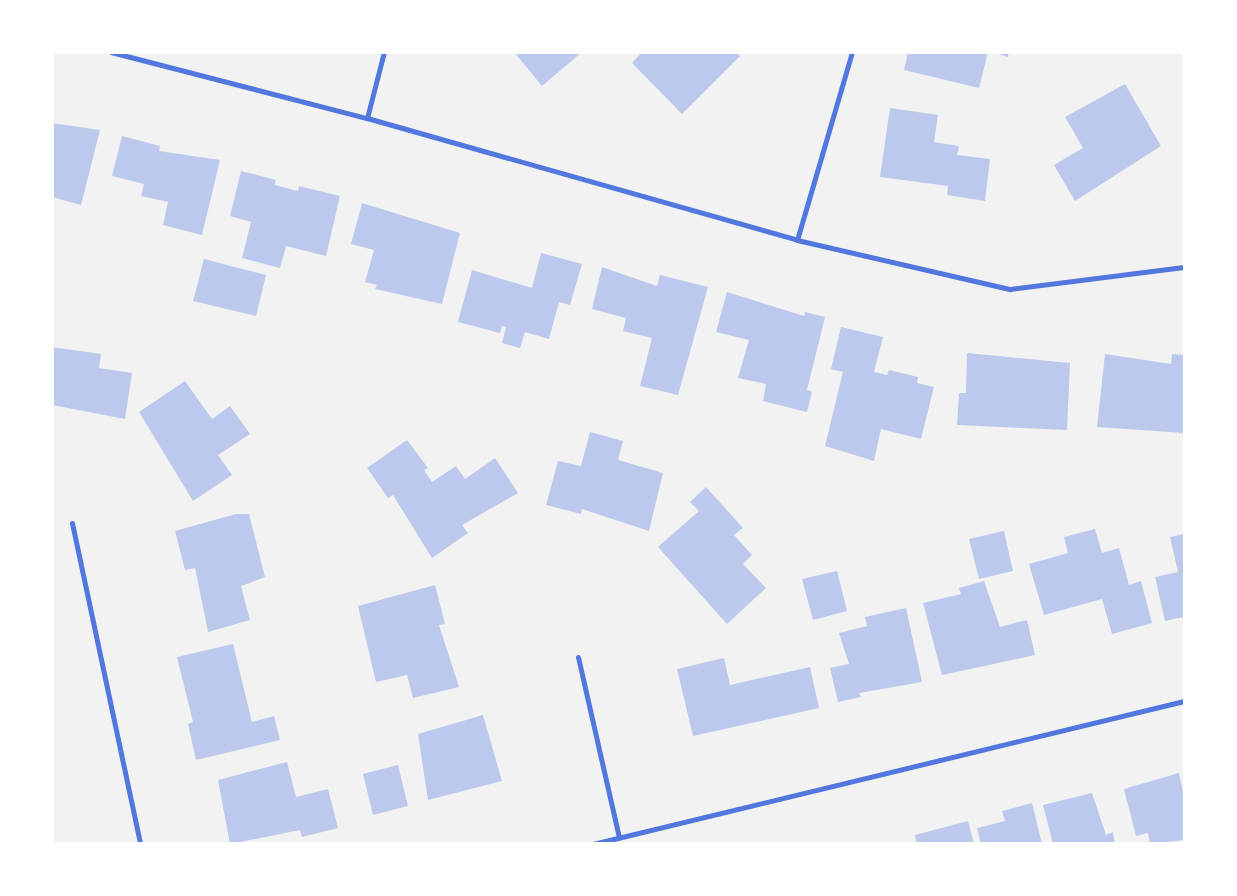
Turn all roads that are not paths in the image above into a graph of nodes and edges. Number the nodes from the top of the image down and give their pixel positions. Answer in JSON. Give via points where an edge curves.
{"nodes":[{"id":1,"x":110,"y":52,"type":"edge"},
{"id":2,"x":384,"y":52,"type":"edge"},
{"id":3,"x":852,"y":52,"type":"edge"},
{"id":4,"x":367,"y":118,"type":"junction"},
{"id":5,"x":797,"y":240,"type":"junction"},
{"id":6,"x":1184,"y":267,"type":"edge"},
{"id":7,"x":72,"y":523,"type":"dead end"},
{"id":8,"x":578,"y":657,"type":"dead end"},
{"id":9,"x":1184,"y":701,"type":"edge"},
{"id":10,"x":619,"y":838,"type":"junction"},
{"id":11,"x":140,"y":844,"type":"edge"},
{"id":12,"x":593,"y":844,"type":"edge"}],
"edges":[{"from":1,"to":4,"type":"street"},
{"from":2,"to":4,"type":"street"},
{"from":3,"to":5,"type":"street"},
{"from":4,"to":5,"type":"street"},
{"from":5,"to":6,"type":"street","via":[[1010,289]]},
{"from":7,"to":11,"type":"street"},
{"from":8,"to":10,"type":"street"},
{"from":9,"to":10,"type":"street"},
{"from":10,"to":12,"type":"street"}]}
